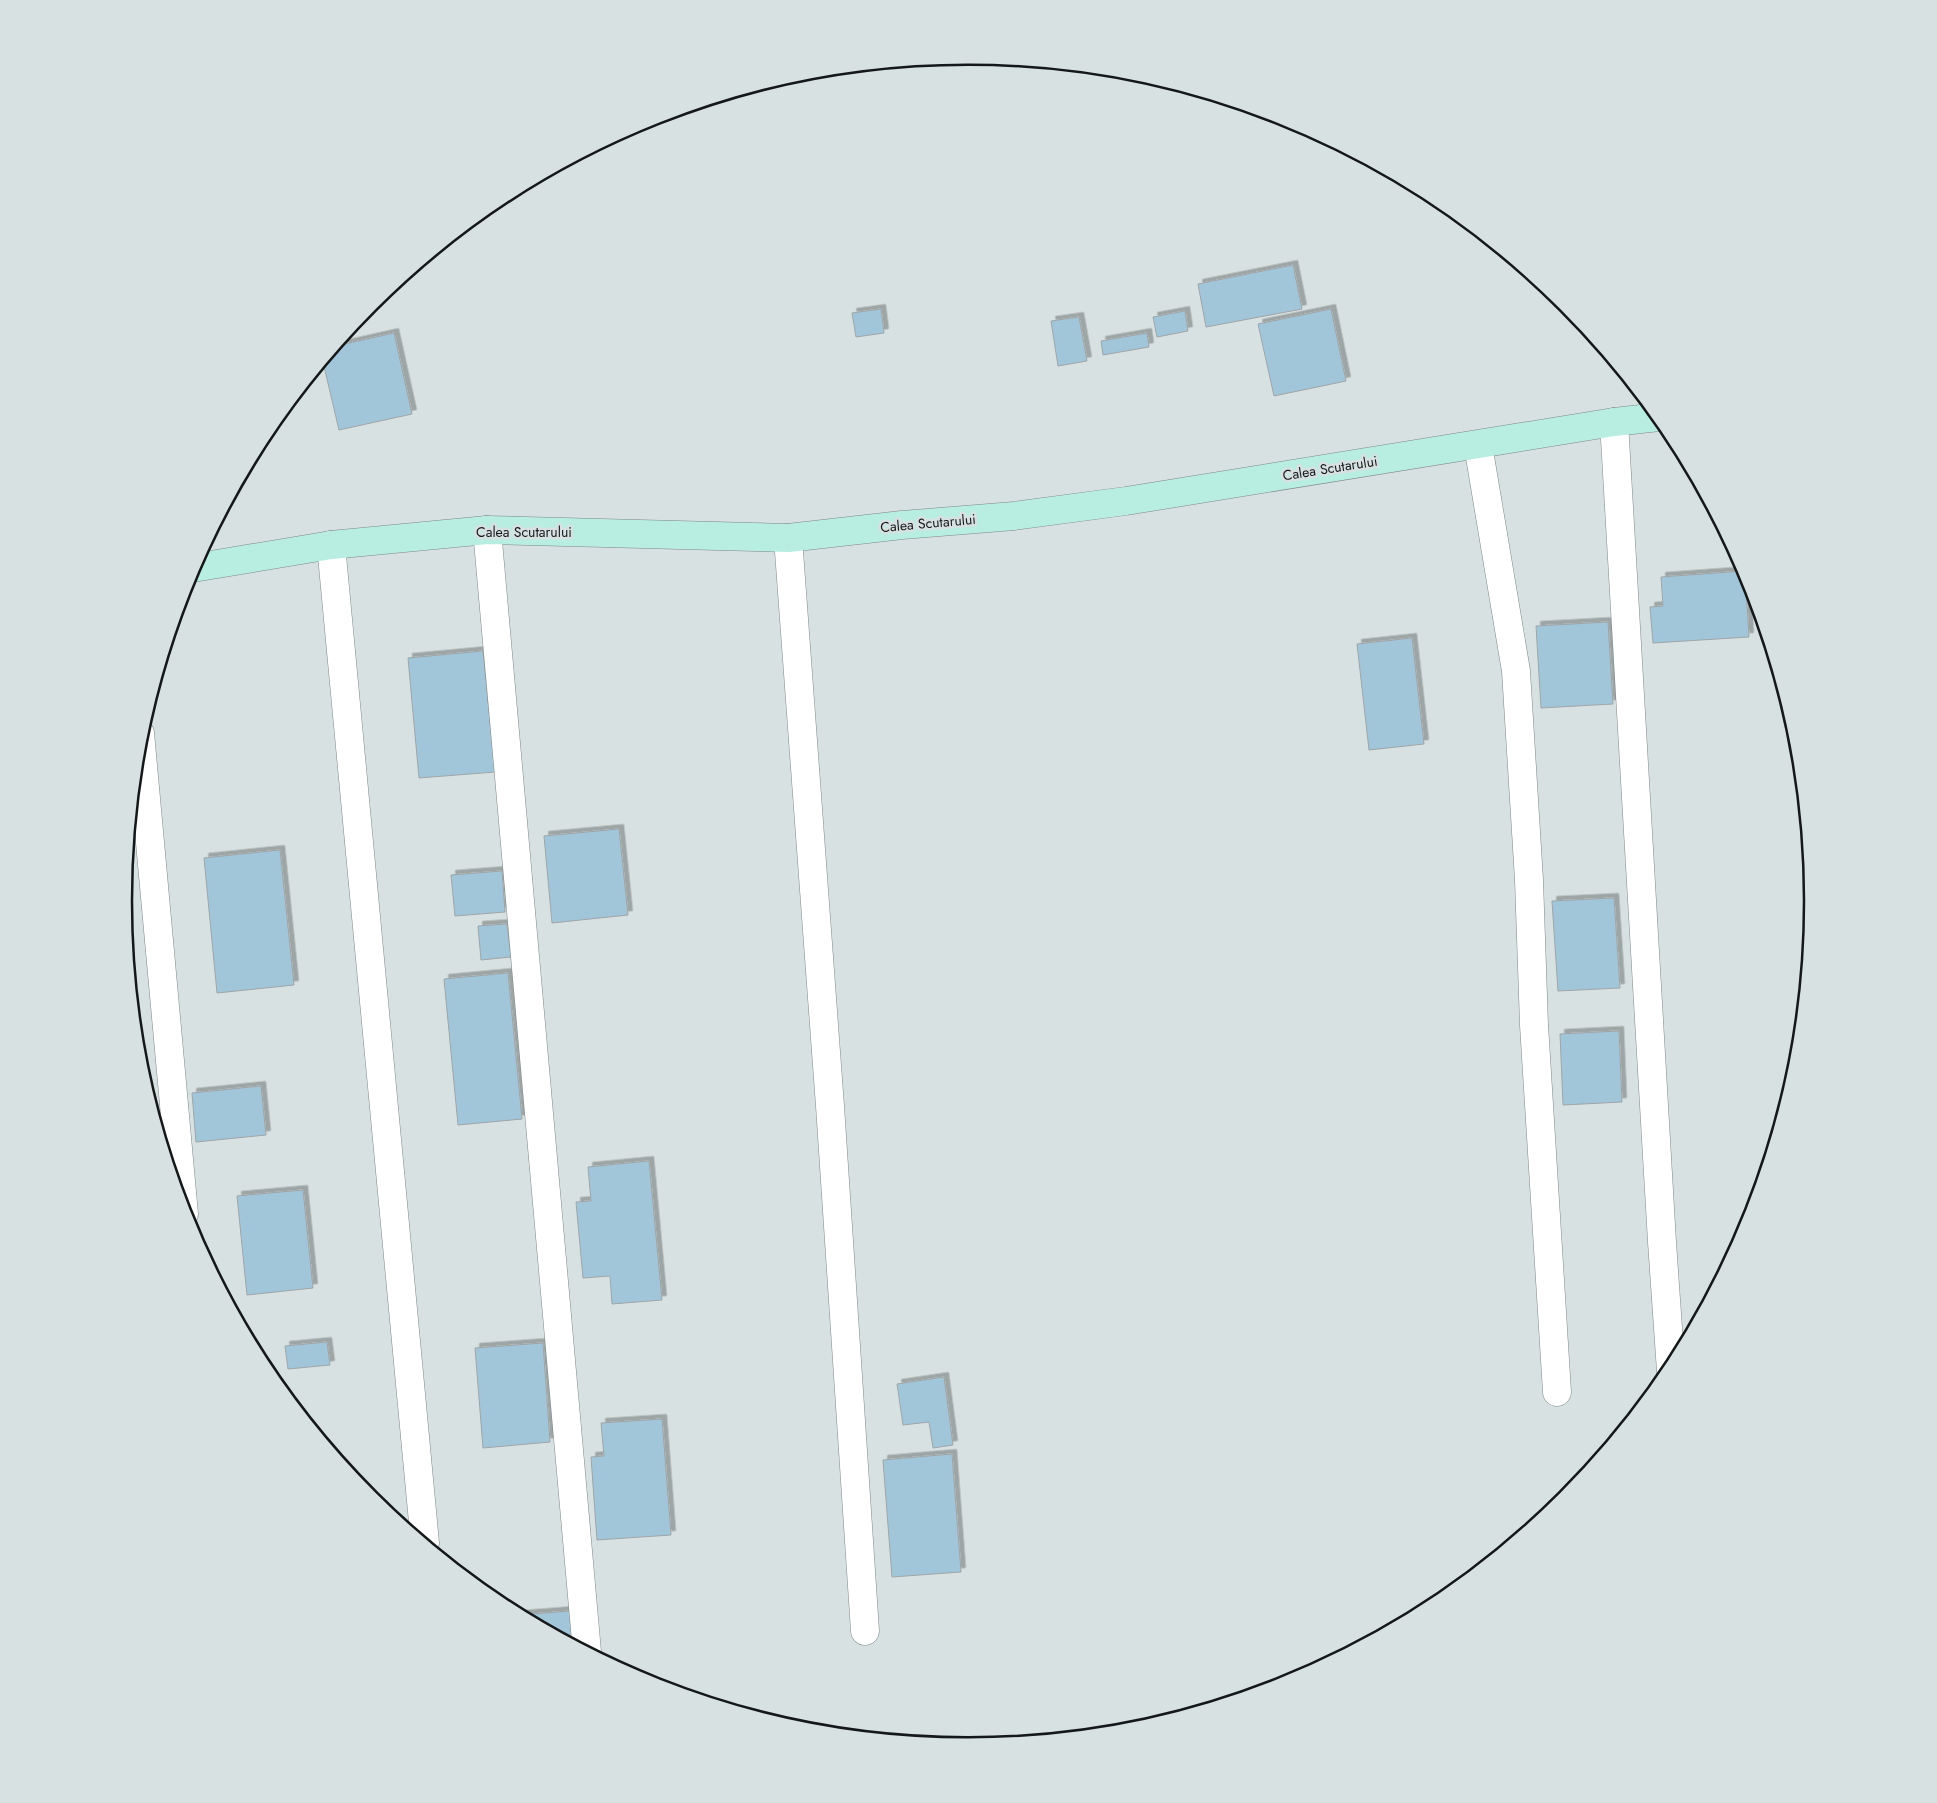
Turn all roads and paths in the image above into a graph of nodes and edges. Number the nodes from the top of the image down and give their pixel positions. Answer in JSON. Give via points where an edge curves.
{"nodes":[{"id":1,"x":1650,"y":418,"type":"edge"},
{"id":2,"x":1614,"y":422,"type":"junction"},
{"id":3,"x":1478,"y":445,"type":"junction"},
{"id":4,"x":487,"y":530,"type":"junction"},
{"id":5,"x":788,"y":538,"type":"junction"},
{"id":6,"x":331,"y":546,"type":"junction"},
{"id":7,"x":203,"y":566,"type":"edge"},
{"id":8,"x":143,"y":767,"type":"edge"},
{"id":9,"x":181,"y":1184,"type":"edge"},
{"id":10,"x":1670,"y":1357,"type":"edge"},
{"id":11,"x":1557,"y":1392,"type":"dead end"},
{"id":12,"x":424,"y":1536,"type":"edge"},
{"id":13,"x":865,"y":1631,"type":"dead end"},
{"id":14,"x":586,"y":1645,"type":"edge"}],
"edges":[{"from":1,"to":2,"type":"main road","name":"Calea Scutarului"},
{"from":2,"to":3,"type":"main road","name":"Calea Scutarului"},
{"from":2,"to":10,"type":"street"},
{"from":3,"to":5,"type":"main road","name":"Calea Scutarului","via":[[1014,516]]},
{"from":3,"to":11,"type":"street","via":[[1516,671]]},
{"from":4,"to":5,"type":"main road","name":"Calea Scutarului"},
{"from":4,"to":6,"type":"main road","name":"Calea Scutarului"},
{"from":4,"to":14,"type":"street"},
{"from":5,"to":13,"type":"street"},
{"from":6,"to":7,"type":"main road","name":"Calea Scutarului"},
{"from":6,"to":12,"type":"street"},
{"from":8,"to":9,"type":"street"}]}
